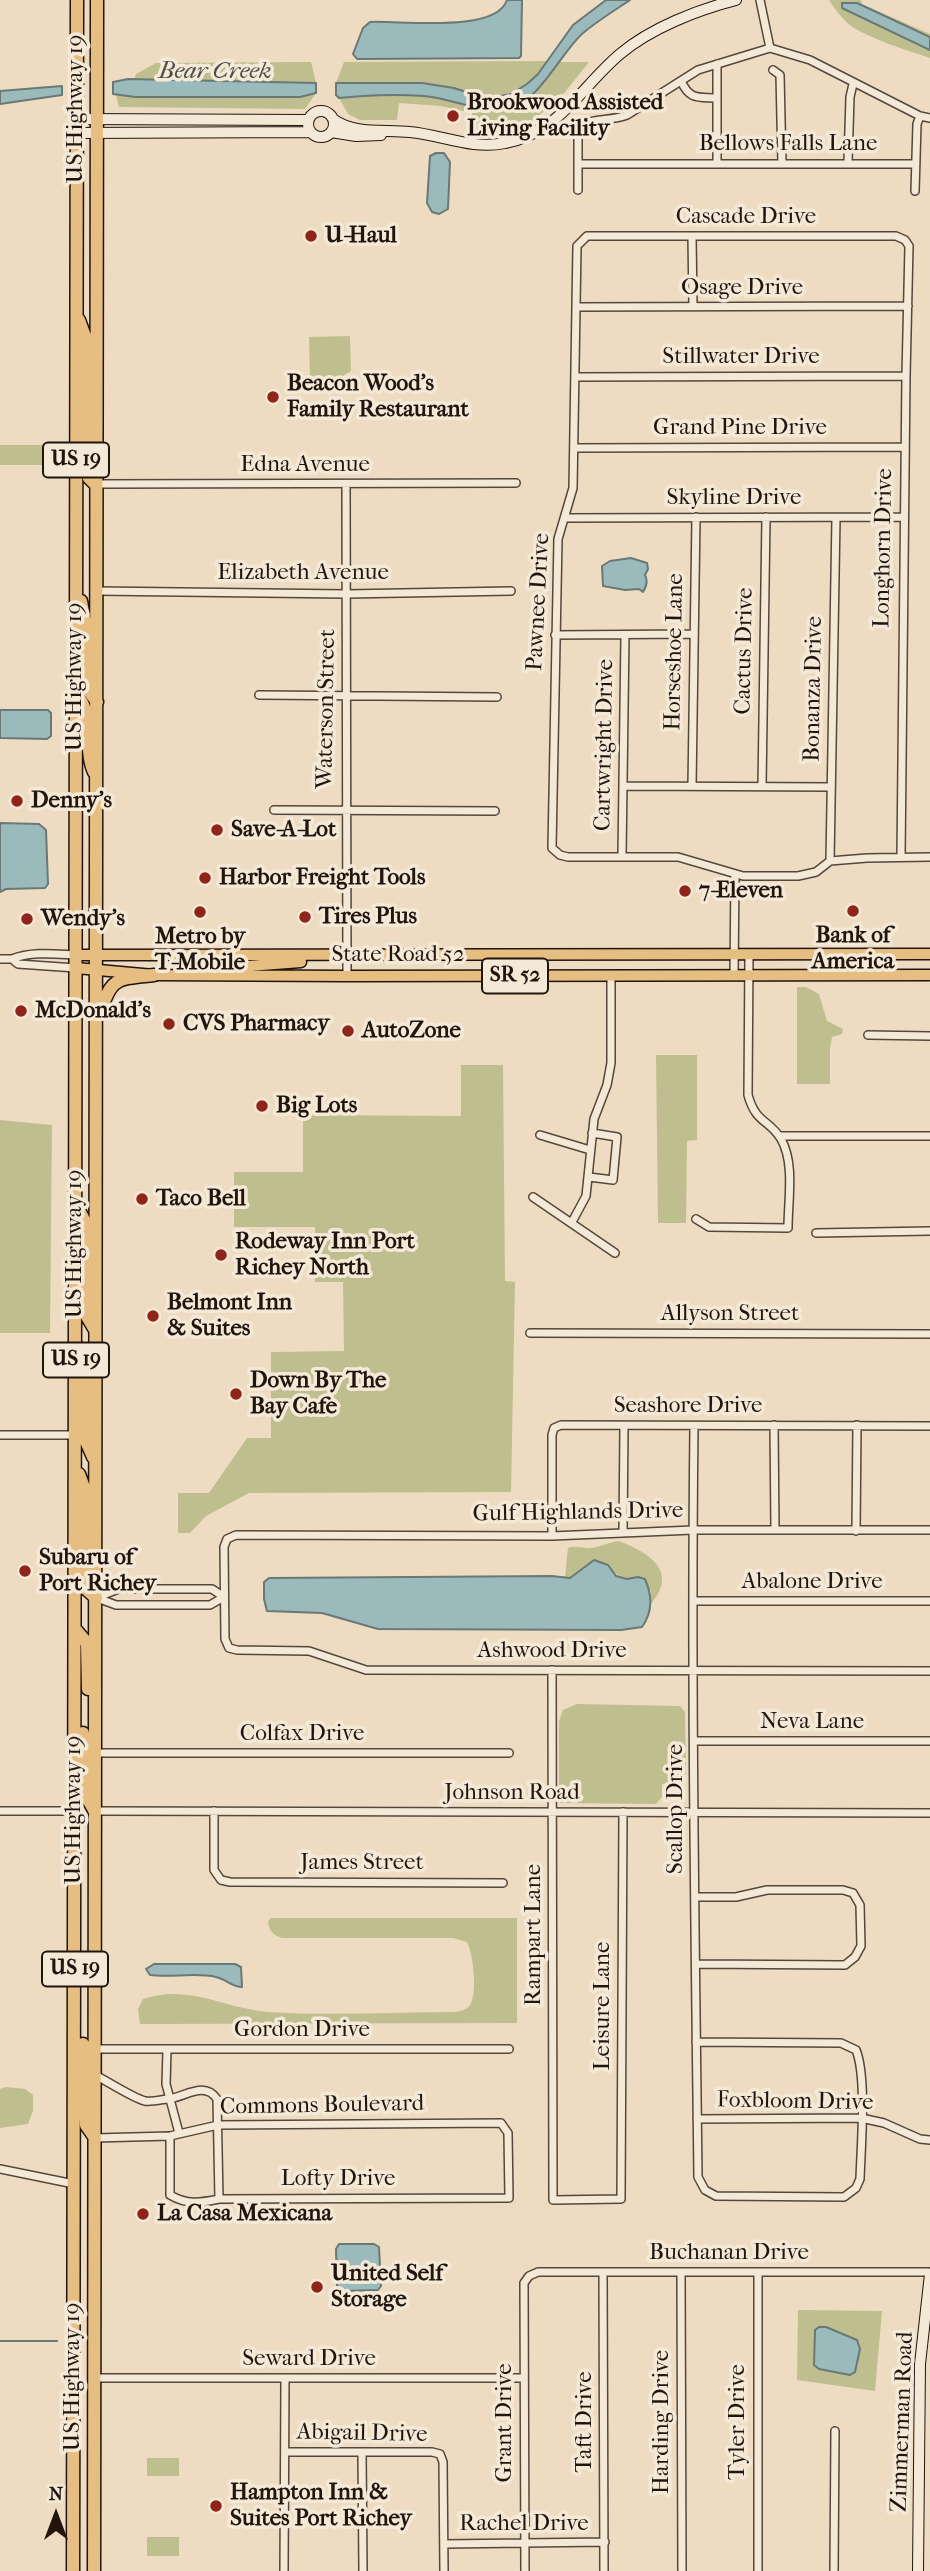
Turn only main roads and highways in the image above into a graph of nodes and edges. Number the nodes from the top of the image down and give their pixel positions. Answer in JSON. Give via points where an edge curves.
{"nodes":[{"id":1,"x":77,"y":0,"type":"edge"},
{"id":2,"x":97,"y":0,"type":"edge"},
{"id":3,"x":76,"y":313,"type":"junction"},
{"id":4,"x":95,"y":484,"type":"junction"},
{"id":5,"x":76,"y":577,"type":"junction"},
{"id":6,"x":75,"y":694,"type":"junction"},
{"id":7,"x":97,"y":702,"type":"junction"},
{"id":8,"x":97,"y":778,"type":"junction"},
{"id":9,"x":930,"y":954,"type":"edge"},
{"id":10,"x":96,"y":956,"type":"junction"},
{"id":11,"x":317,"y":956,"type":"junction"},
{"id":12,"x":76,"y":962,"type":"junction"},
{"id":13,"x":96,"y":970,"type":"junction"},
{"id":14,"x":155,"y":975,"type":"junction"},
{"id":15,"x":227,"y":975,"type":"junction"},
{"id":16,"x":930,"y":975,"type":"edge"},
{"id":17,"x":96,"y":1028,"type":"junction"},
{"id":18,"x":76,"y":1202,"type":"junction"},
{"id":19,"x":96,"y":1332,"type":"junction"},
{"id":20,"x":76,"y":1342,"type":"junction"},
{"id":21,"x":96,"y":1464,"type":"junction"},
{"id":22,"x":75,"y":1465,"type":"junction"},
{"id":23,"x":96,"y":1598,"type":"junction"},
{"id":24,"x":75,"y":1629,"type":"junction"},
{"id":25,"x":96,"y":1712,"type":"junction"},
{"id":26,"x":75,"y":1721,"type":"junction"},
{"id":27,"x":75,"y":1811,"type":"junction"},
{"id":28,"x":95,"y":1811,"type":"junction"},
{"id":29,"x":95,"y":1968,"type":"junction"},
{"id":30,"x":75,"y":2010,"type":"junction"},
{"id":31,"x":95,"y":2138,"type":"junction"},
{"id":32,"x":74,"y":2184,"type":"junction"},
{"id":33,"x":94,"y":2226,"type":"junction"},
{"id":34,"x":74,"y":2571,"type":"edge"},
{"id":35,"x":94,"y":2571,"type":"edge"}],
"edges":[{"from":1,"to":3,"type":"highway","name":"US Highway 19","number":"US 19"},
{"from":2,"to":4,"type":"highway","name":"US Highway 19","number":"US 19"},
{"from":3,"to":4,"type":"highway","via":[[86,339],[87,474]]},
{"from":3,"to":5,"type":"highway","name":"US Highway 19","number":"US 19"},
{"from":4,"to":7,"type":"highway","name":"US Highway 19","number":"US 19"},
{"from":5,"to":6,"type":"highway","name":"US Highway 19","number":"US 19"},
{"from":5,"to":7,"type":"highway","via":[[85,623],[86,687]]},
{"from":6,"to":8,"type":"highway","via":[[86,710],[88,761]]},
{"from":6,"to":12,"type":"highway","name":"US Highway 19","number":"US 19"},
{"from":7,"to":8,"type":"highway","name":"US Highway 19","number":"US 19"},
{"from":8,"to":10,"type":"highway","name":"US Highway 19","number":"US 19"},
{"from":9,"to":11,"type":"main road","name":"State Road 52","number":"SR 52"},
{"from":10,"to":11,"type":"main road","name":"State Road 52","number":"SR 52"},
{"from":10,"to":12,"type":"main road","name":"State Road 52","number":"SR 52"},
{"from":10,"to":13,"type":"highway","name":"US Highway 19","number":"US 19"},
{"from":11,"to":15,"type":"main road","via":[[300,962],[235,967]]},
{"from":12,"to":13,"type":"main road","name":"State Road 52","number":"SR 52"},
{"from":12,"to":18,"type":"highway","name":"US Highway 19","number":"US 19"},
{"from":13,"to":14,"type":"main road","name":"State Road 52","number":"SR 52"},
{"from":13,"to":17,"type":"highway","name":"US Highway 19","number":"US 19"},
{"from":14,"to":15,"type":"main road","name":"State Road 52","number":"SR 52"},
{"from":14,"to":17,"type":"highway","via":[[125,978],[113,985]]},
{"from":15,"to":16,"type":"main road","name":"State Road 52","number":"SR 52"},
{"from":17,"to":19,"type":"highway","name":"US Highway 19","number":"US 19"},
{"from":18,"to":19,"type":"highway","via":[[86,1224],[86,1315]]},
{"from":18,"to":20,"type":"highway","name":"US Highway 19","number":"US 19"},
{"from":19,"to":21,"type":"highway","name":"US Highway 19","number":"US 19"},
{"from":20,"to":21,"type":"highway","via":[[86,1363],[86,1441]]},
{"from":20,"to":22,"type":"highway","name":"US Highway 19","number":"US 19"},
{"from":21,"to":23,"type":"highway","name":"US Highway 19","number":"US 19"},
{"from":22,"to":23,"type":"highway","via":[[85,1490],[85,1582]]},
{"from":22,"to":24,"type":"highway","name":"US Highway 19","number":"US 19"},
{"from":23,"to":25,"type":"highway","name":"US Highway 19","number":"US 19"},
{"from":24,"to":25,"type":"highway","via":[[87,1643],[88,1701]]},
{"from":24,"to":26,"type":"highway","name":"US Highway 19","number":"US 19"},
{"from":25,"to":28,"type":"highway","name":"US Highway 19","number":"US 19"},
{"from":26,"to":27,"type":"highway","name":"US Highway 19","number":"US 19"},
{"from":26,"to":28,"type":"highway","via":[[83,1732],[85,1794]]},
{"from":27,"to":29,"type":"highway","via":[[88,1831],[90,1963]]},
{"from":27,"to":30,"type":"highway","name":"US Highway 19","number":"US 19"},
{"from":28,"to":29,"type":"highway","name":"US Highway 19","number":"US 19"},
{"from":29,"to":31,"type":"highway","name":"US Highway 19","number":"US 19"},
{"from":30,"to":31,"type":"highway","via":[[83,2027],[86,2125]]},
{"from":30,"to":32,"type":"highway","name":"US Highway 19","number":"US 19"},
{"from":31,"to":33,"type":"highway","name":"US Highway 19","number":"US 19"},
{"from":32,"to":33,"type":"highway","via":[[88,2193]]},
{"from":32,"to":34,"type":"highway","name":"US Highway 19","number":"US 19"},
{"from":33,"to":35,"type":"highway","name":"US Highway 19","number":"US 19"}]}
